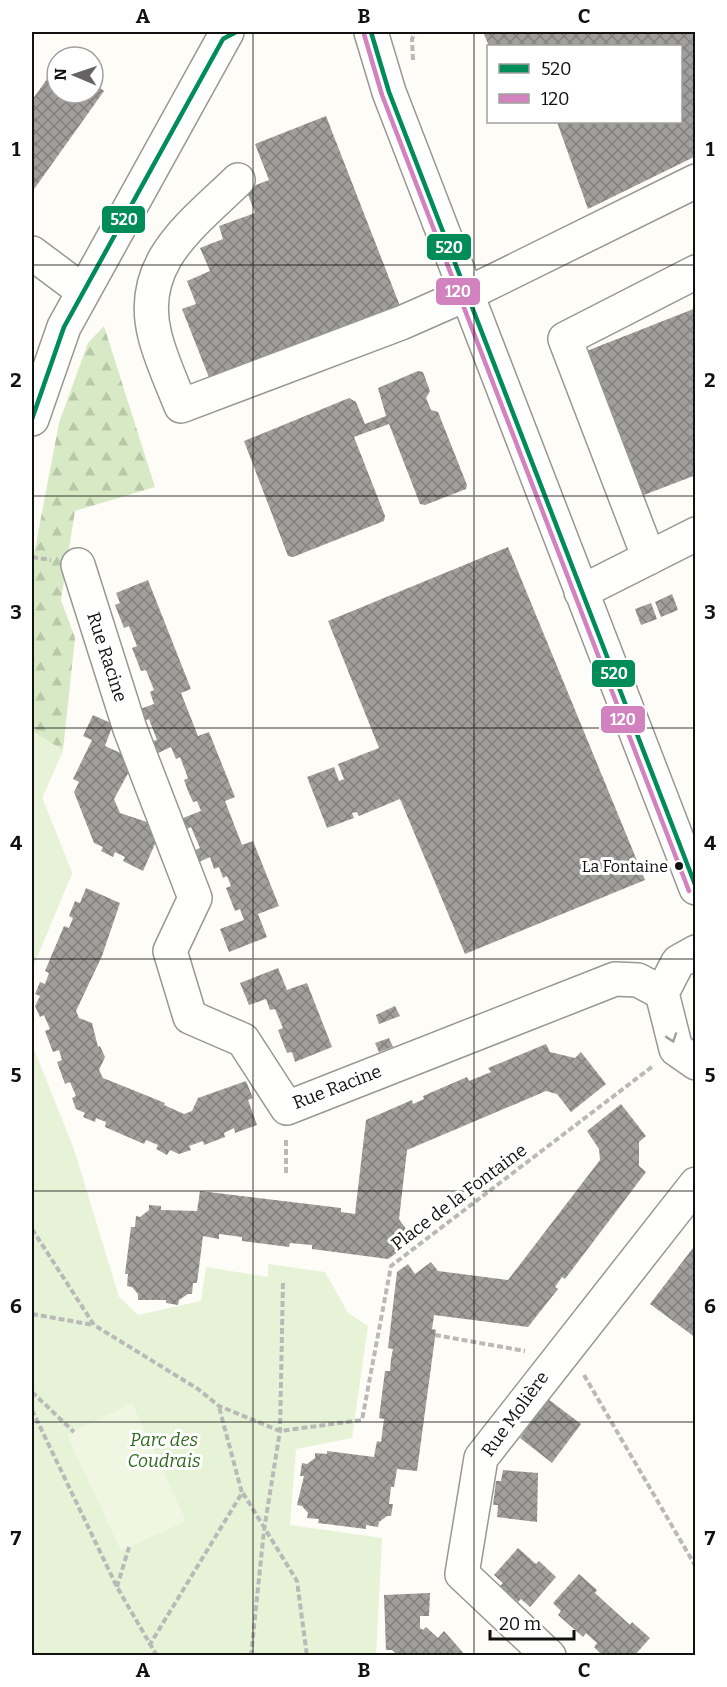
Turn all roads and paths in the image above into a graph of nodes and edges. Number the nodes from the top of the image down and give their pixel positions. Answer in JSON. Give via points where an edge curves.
{"nodes":[{"id":1,"x":371,"y":32,"type":"edge"},
{"id":2,"x":228,"y":34,"type":"edge"},
{"id":3,"x":238,"y":180,"type":"dead end"},
{"id":4,"x":696,"y":181,"type":"edge"},
{"id":5,"x":32,"y":253,"type":"edge"},
{"id":6,"x":696,"y":272,"type":"edge"},
{"id":7,"x":83,"y":291,"type":"junction"},
{"id":8,"x":467,"y":294,"type":"junction"},
{"id":9,"x":32,"y":419,"type":"edge"},
{"id":10,"x":696,"y":534,"type":"edge"},
{"id":11,"x":649,"y":558,"type":"junction"},
{"id":12,"x":78,"y":565,"type":"dead end"},
{"id":13,"x":581,"y":592,"type":"junction"},
{"id":14,"x":696,"y":888,"type":"edge"},
{"id":15,"x":696,"y":952,"type":"edge"},
{"id":16,"x":662,"y":993,"type":"junction"},
{"id":17,"x":686,"y":1056,"type":"edge"},
{"id":18,"x":696,"y":1184,"type":"edge"},
{"id":19,"x":32,"y":1229,"type":"edge"},
{"id":20,"x":283,"y":1281,"type":"dead end"},
{"id":21,"x":32,"y":1314,"type":"edge"},
{"id":22,"x":94,"y":1325,"type":"junction"},
{"id":23,"x":435,"y":1335,"type":"dead end"},
{"id":24,"x":557,"y":1357,"type":"junction"},
{"id":25,"x":32,"y":1392,"type":"edge"},
{"id":26,"x":219,"y":1406,"type":"junction"},
{"id":27,"x":32,"y":1410,"type":"edge"},
{"id":28,"x":280,"y":1431,"type":"junction"},
{"id":29,"x":74,"y":1432,"type":"dead end"},
{"id":30,"x":242,"y":1492,"type":"junction"},
{"id":31,"x":264,"y":1530,"type":"junction"},
{"id":32,"x":129,"y":1547,"type":"dead end"},
{"id":33,"x":696,"y":1567,"type":"edge"},
{"id":34,"x":117,"y":1587,"type":"junction"},
{"id":35,"x":149,"y":1646,"type":"junction"},
{"id":36,"x":157,"y":1656,"type":"edge"},
{"id":37,"x":252,"y":1656,"type":"edge"},
{"id":38,"x":308,"y":1656,"type":"edge"},
{"id":39,"x":549,"y":1656,"type":"edge"}],
"edges":[{"from":1,"to":8,"type":"street","via":[[389,92]]},
{"from":2,"to":7,"type":"street"},
{"from":3,"to":8,"type":"street","via":[[174,243],[156,274],[151,302],[155,336],[181,406]]},
{"from":4,"to":8,"type":"street"},
{"from":5,"to":7,"type":"street"},
{"from":6,"to":11,"type":"street","via":[[565,339]]},
{"from":7,"to":9,"type":"street","via":[[64,327]]},
{"from":8,"to":13,"type":"street"},
{"from":10,"to":11,"type":"street"},
{"from":11,"to":13,"type":"street"},
{"from":12,"to":16,"type":"street","name":"Rue Racine","via":[[130,729],[195,898],[170,951],[190,1017],[243,1040],[287,1108],[615,980],[638,980]]},
{"from":13,"to":14,"type":"street"},
{"from":15,"to":16,"type":"street","via":[[678,962]]},
{"from":16,"to":17,"type":"street","one_way":true},
{"from":17,"to":28,"type":"path","name":"Place de la Fontaine","via":[[391,1266],[362,1420]]},
{"from":18,"to":24,"type":"street","name":"Rue Molière"},
{"from":19,"to":22,"type":"path"},
{"from":20,"to":28,"type":"path"},
{"from":21,"to":22,"type":"path"},
{"from":22,"to":26,"type":"path"},
{"from":23,"to":24,"type":"path"},
{"from":24,"to":33,"type":"path","via":[[587,1378]]},
{"from":24,"to":39,"type":"street","name":"Rue Molière","via":[[481,1458],[462,1574]]},
{"from":25,"to":29,"type":"path"},
{"from":26,"to":28,"type":"path"},
{"from":26,"to":30,"type":"path"},
{"from":27,"to":34,"type":"path"},
{"from":28,"to":31,"type":"path"},
{"from":30,"to":31,"type":"path"},
{"from":30,"to":35,"type":"path"},
{"from":31,"to":37,"type":"path"},
{"from":31,"to":38,"type":"path","via":[[297,1581]]},
{"from":32,"to":34,"type":"path"},
{"from":34,"to":35,"type":"path"},
{"from":35,"to":36,"type":"path"}]}
